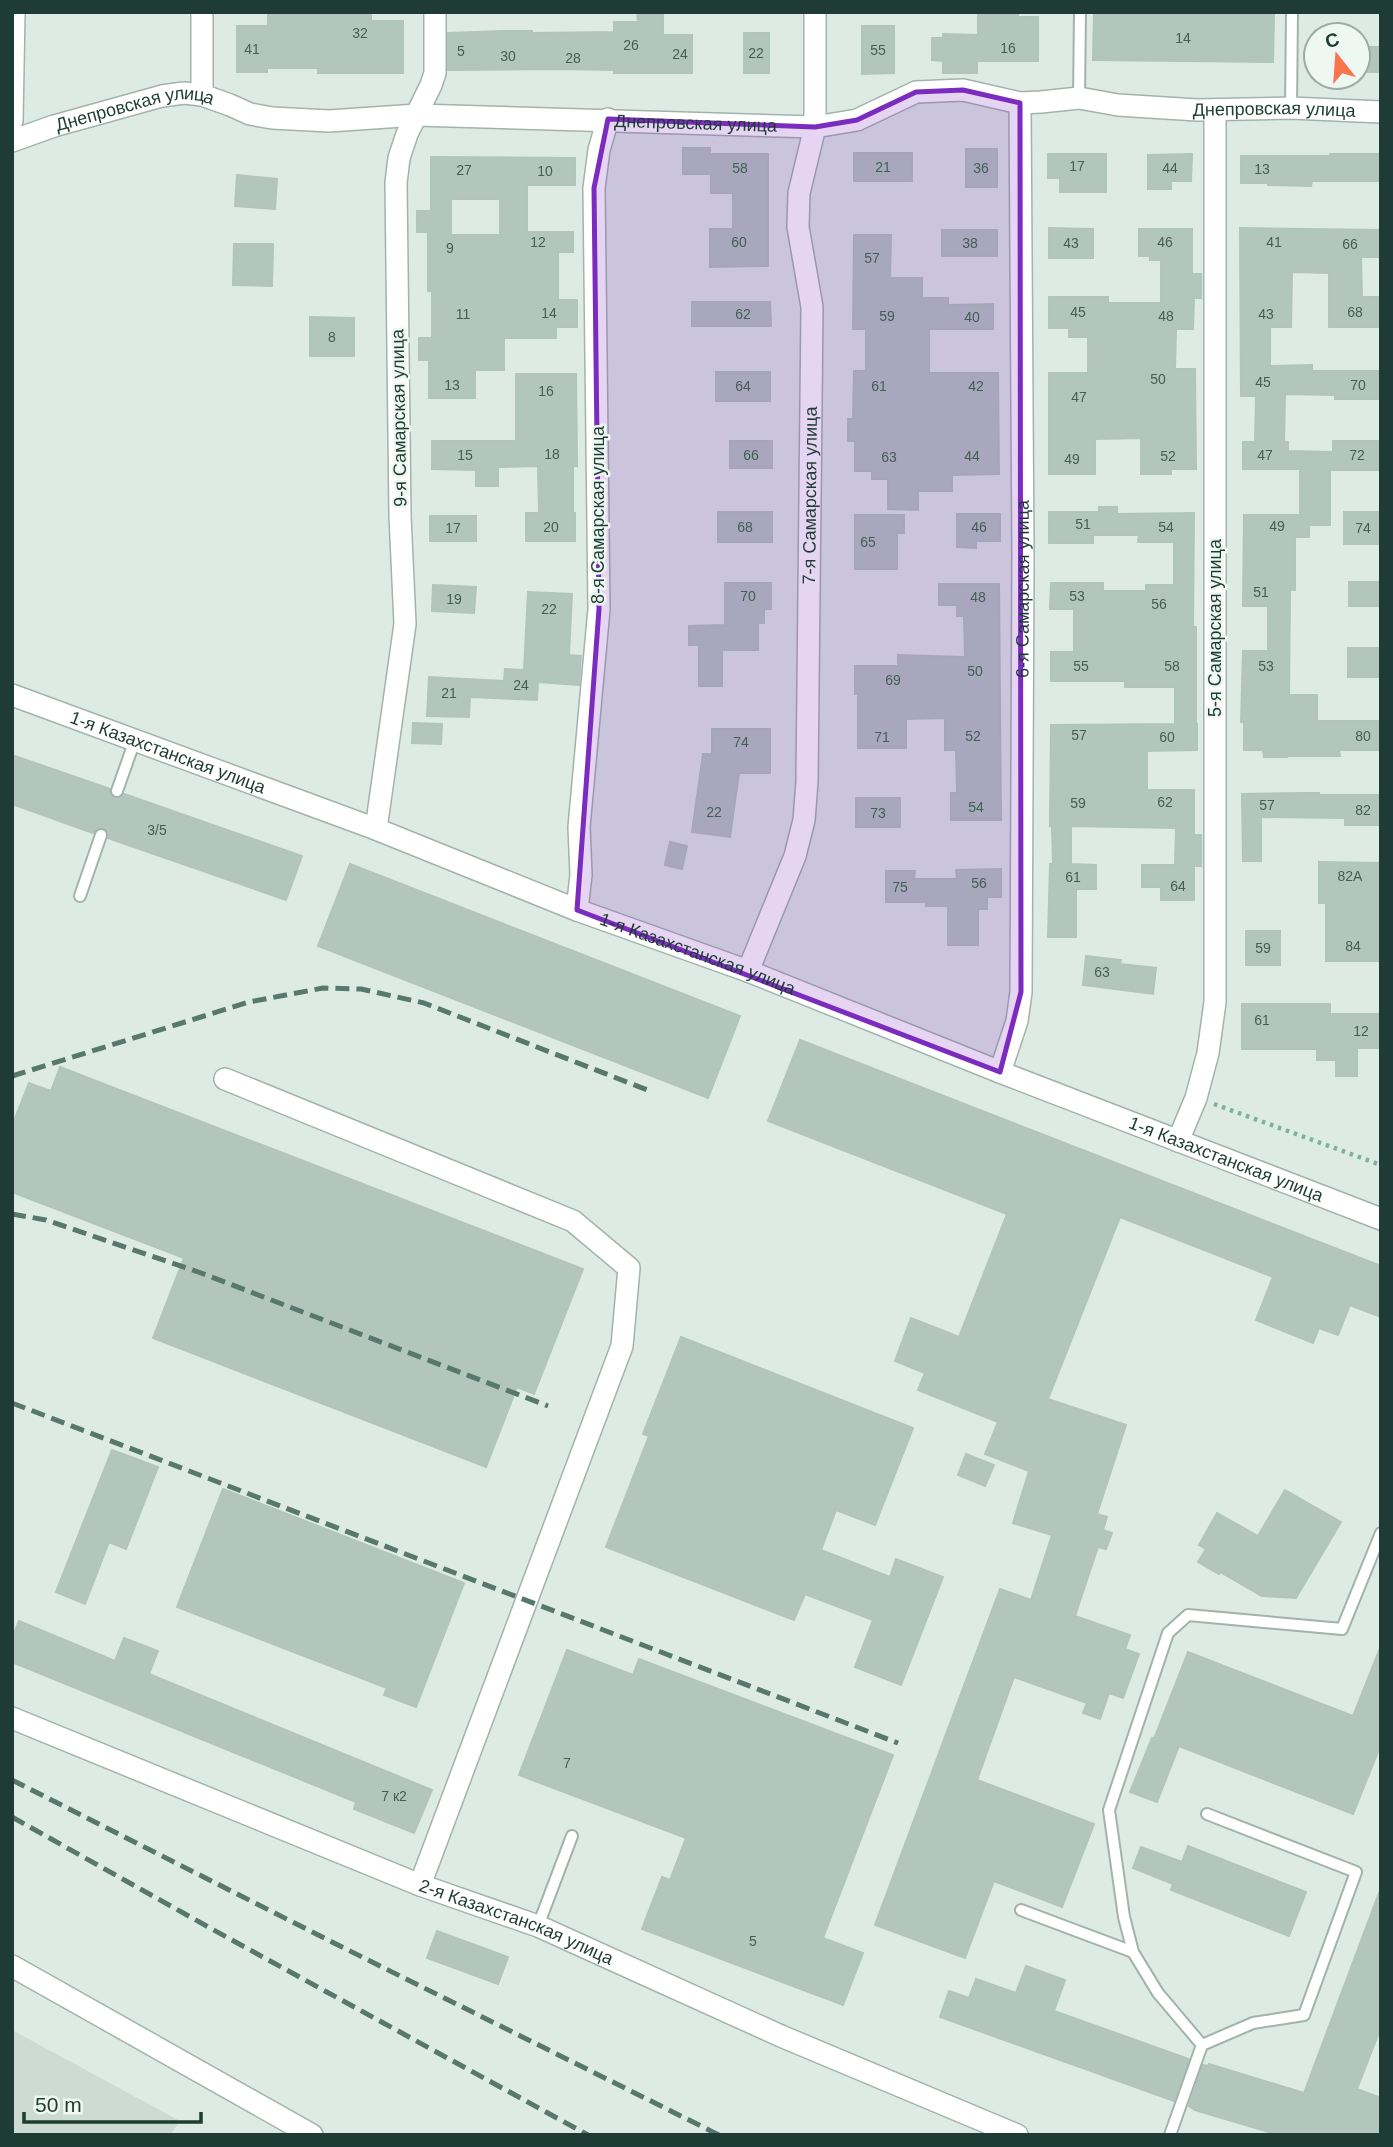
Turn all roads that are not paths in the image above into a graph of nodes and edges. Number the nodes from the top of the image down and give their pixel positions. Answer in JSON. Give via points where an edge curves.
{"nodes":[{"id":1,"x":14,"y":12,"type":"edge"},
{"id":2,"x":202,"y":12,"type":"edge"},
{"id":3,"x":435,"y":12,"type":"edge"},
{"id":4,"x":815,"y":12,"type":"edge"},
{"id":5,"x":1080,"y":12,"type":"edge"},
{"id":6,"x":1292,"y":12,"type":"edge"},
{"id":7,"x":202,"y":95,"type":"junction"},
{"id":8,"x":1079,"y":97,"type":"junction"},
{"id":9,"x":1020,"y":103,"type":"junction"},
{"id":10,"x":1291,"y":108,"type":"junction"},
{"id":11,"x":1216,"y":110,"type":"junction"},
{"id":12,"x":1381,"y":111,"type":"edge"},
{"id":13,"x":417,"y":115,"type":"junction"},
{"id":14,"x":608,"y":119,"type":"junction"},
{"id":15,"x":12,"y":121,"type":"edge"},
{"id":16,"x":815,"y":127,"type":"junction"},
{"id":17,"x":12,"y":141,"type":"edge"},
{"id":18,"x":12,"y":695,"type":"edge"},
{"id":19,"x":135,"y":740,"type":"junction"},
{"id":20,"x":117,"y":791,"type":"dead end"},
{"id":21,"x":376,"y":829,"type":"junction"},
{"id":22,"x":102,"y":835,"type":"dead end"},
{"id":23,"x":80,"y":896,"type":"dead end"},
{"id":24,"x":577,"y":910,"type":"junction"},
{"id":25,"x":748,"y":971,"type":"junction"},
{"id":26,"x":1000,"y":1072,"type":"junction"},
{"id":27,"x":225,"y":1079,"type":"dead end"},
{"id":28,"x":1178,"y":1141,"type":"junction"},
{"id":29,"x":1381,"y":1219,"type":"edge"},
{"id":30,"x":1381,"y":1533,"type":"edge"},
{"id":31,"x":12,"y":1718,"type":"edge"},
{"id":32,"x":1207,"y":1814,"type":"dead end"},
{"id":33,"x":572,"y":1836,"type":"dead end"},
{"id":34,"x":420,"y":1885,"type":"junction"},
{"id":35,"x":1021,"y":1910,"type":"dead end"},
{"id":36,"x":538,"y":1926,"type":"junction"},
{"id":37,"x":1133,"y":1952,"type":"junction"},
{"id":38,"x":14,"y":1971,"type":"edge"},
{"id":39,"x":1202,"y":2045,"type":"junction"},
{"id":40,"x":312,"y":2135,"type":"edge"},
{"id":41,"x":1017,"y":2135,"type":"edge"},
{"id":42,"x":1170,"y":2135,"type":"edge"}],
"edges":[{"from":1,"to":15,"type":"street"},
{"from":2,"to":7,"type":"street"},
{"from":3,"to":13,"type":"street","name":"9-я Самарская улица","via":[[435,73]]},
{"from":4,"to":16,"type":"street","name":"7-я Самарская улица"},
{"from":5,"to":8,"type":"lane"},
{"from":6,"to":10,"type":"lane"},
{"from":7,"to":13,"type":"street","name":"Днепровская улица","via":[[272,118],[329,121]]},
{"from":7,"to":17,"type":"street","name":"Днепровская улица","via":[[162,96]]},
{"from":8,"to":9,"type":"street","name":"Днепровская улица"},
{"from":8,"to":11,"type":"street","name":"Днепровская улица","via":[[1118,105]]},
{"from":9,"to":16,"type":"street","name":"Днепровская улица","via":[[963,90],[916,92],[856,120]]},
{"from":9,"to":26,"type":"street","name":"6-я Самарская улица","via":[[1021,992]]},
{"from":10,"to":11,"type":"street","name":"Днепровская улица"},
{"from":10,"to":12,"type":"street","name":"Днепровская улица"},
{"from":11,"to":28,"type":"street","name":"5-я Самарская улица","via":[[1215,1002],[1208,1054]]},
{"from":13,"to":14,"type":"street","name":"Днепровская улица"},
{"from":13,"to":21,"type":"street","name":"9-я Самарская улица","via":[[399,158],[396,183],[405,624]]},
{"from":14,"to":16,"type":"street","name":"Днепровская улица"},
{"from":14,"to":24,"type":"street","name":"8-я Самарская улица","via":[[594,188],[599,608],[579,827]]},
{"from":16,"to":25,"type":"street","name":"7-я Самарская улица","via":[[799,193],[798,227],[812,307],[804,820],[795,856]]},
{"from":18,"to":19,"type":"street","name":"1-я Казахстанская улица"},
{"from":19,"to":20,"type":"lane"},
{"from":19,"to":21,"type":"street","name":"1-я Казахстанская улица"},
{"from":21,"to":24,"type":"street","name":"1-я Казахстанская улица"},
{"from":22,"to":23,"type":"lane"},
{"from":24,"to":25,"type":"street","name":"1-я Казахстанская улица"},
{"from":25,"to":26,"type":"street","name":"1-я Казахстанская улица"},
{"from":26,"to":28,"type":"street","name":"1-я Казахстанская улица"},
{"from":27,"to":34,"type":"street","via":[[573,1221],[629,1268],[622,1346]]},
{"from":28,"to":29,"type":"street","name":"1-я Казахстанская улица"},
{"from":30,"to":37,"type":"lane","via":[[1342,1629],[1188,1615],[1168,1633],[1109,1811]]},
{"from":31,"to":34,"type":"street","name":"2-я Казахстанская улица"},
{"from":32,"to":39,"type":"lane","via":[[1356,1872],[1304,2015],[1253,2023]]},
{"from":33,"to":36,"type":"lane"},
{"from":34,"to":36,"type":"street","name":"2-я Казахстанская улица"},
{"from":35,"to":37,"type":"lane"},
{"from":36,"to":41,"type":"street","name":"2-я Казахстанская улица","via":[[781,2036]]},
{"from":37,"to":39,"type":"lane","via":[[1158,1993]]},
{"from":38,"to":40,"type":"street"},
{"from":39,"to":42,"type":"lane"}]}
